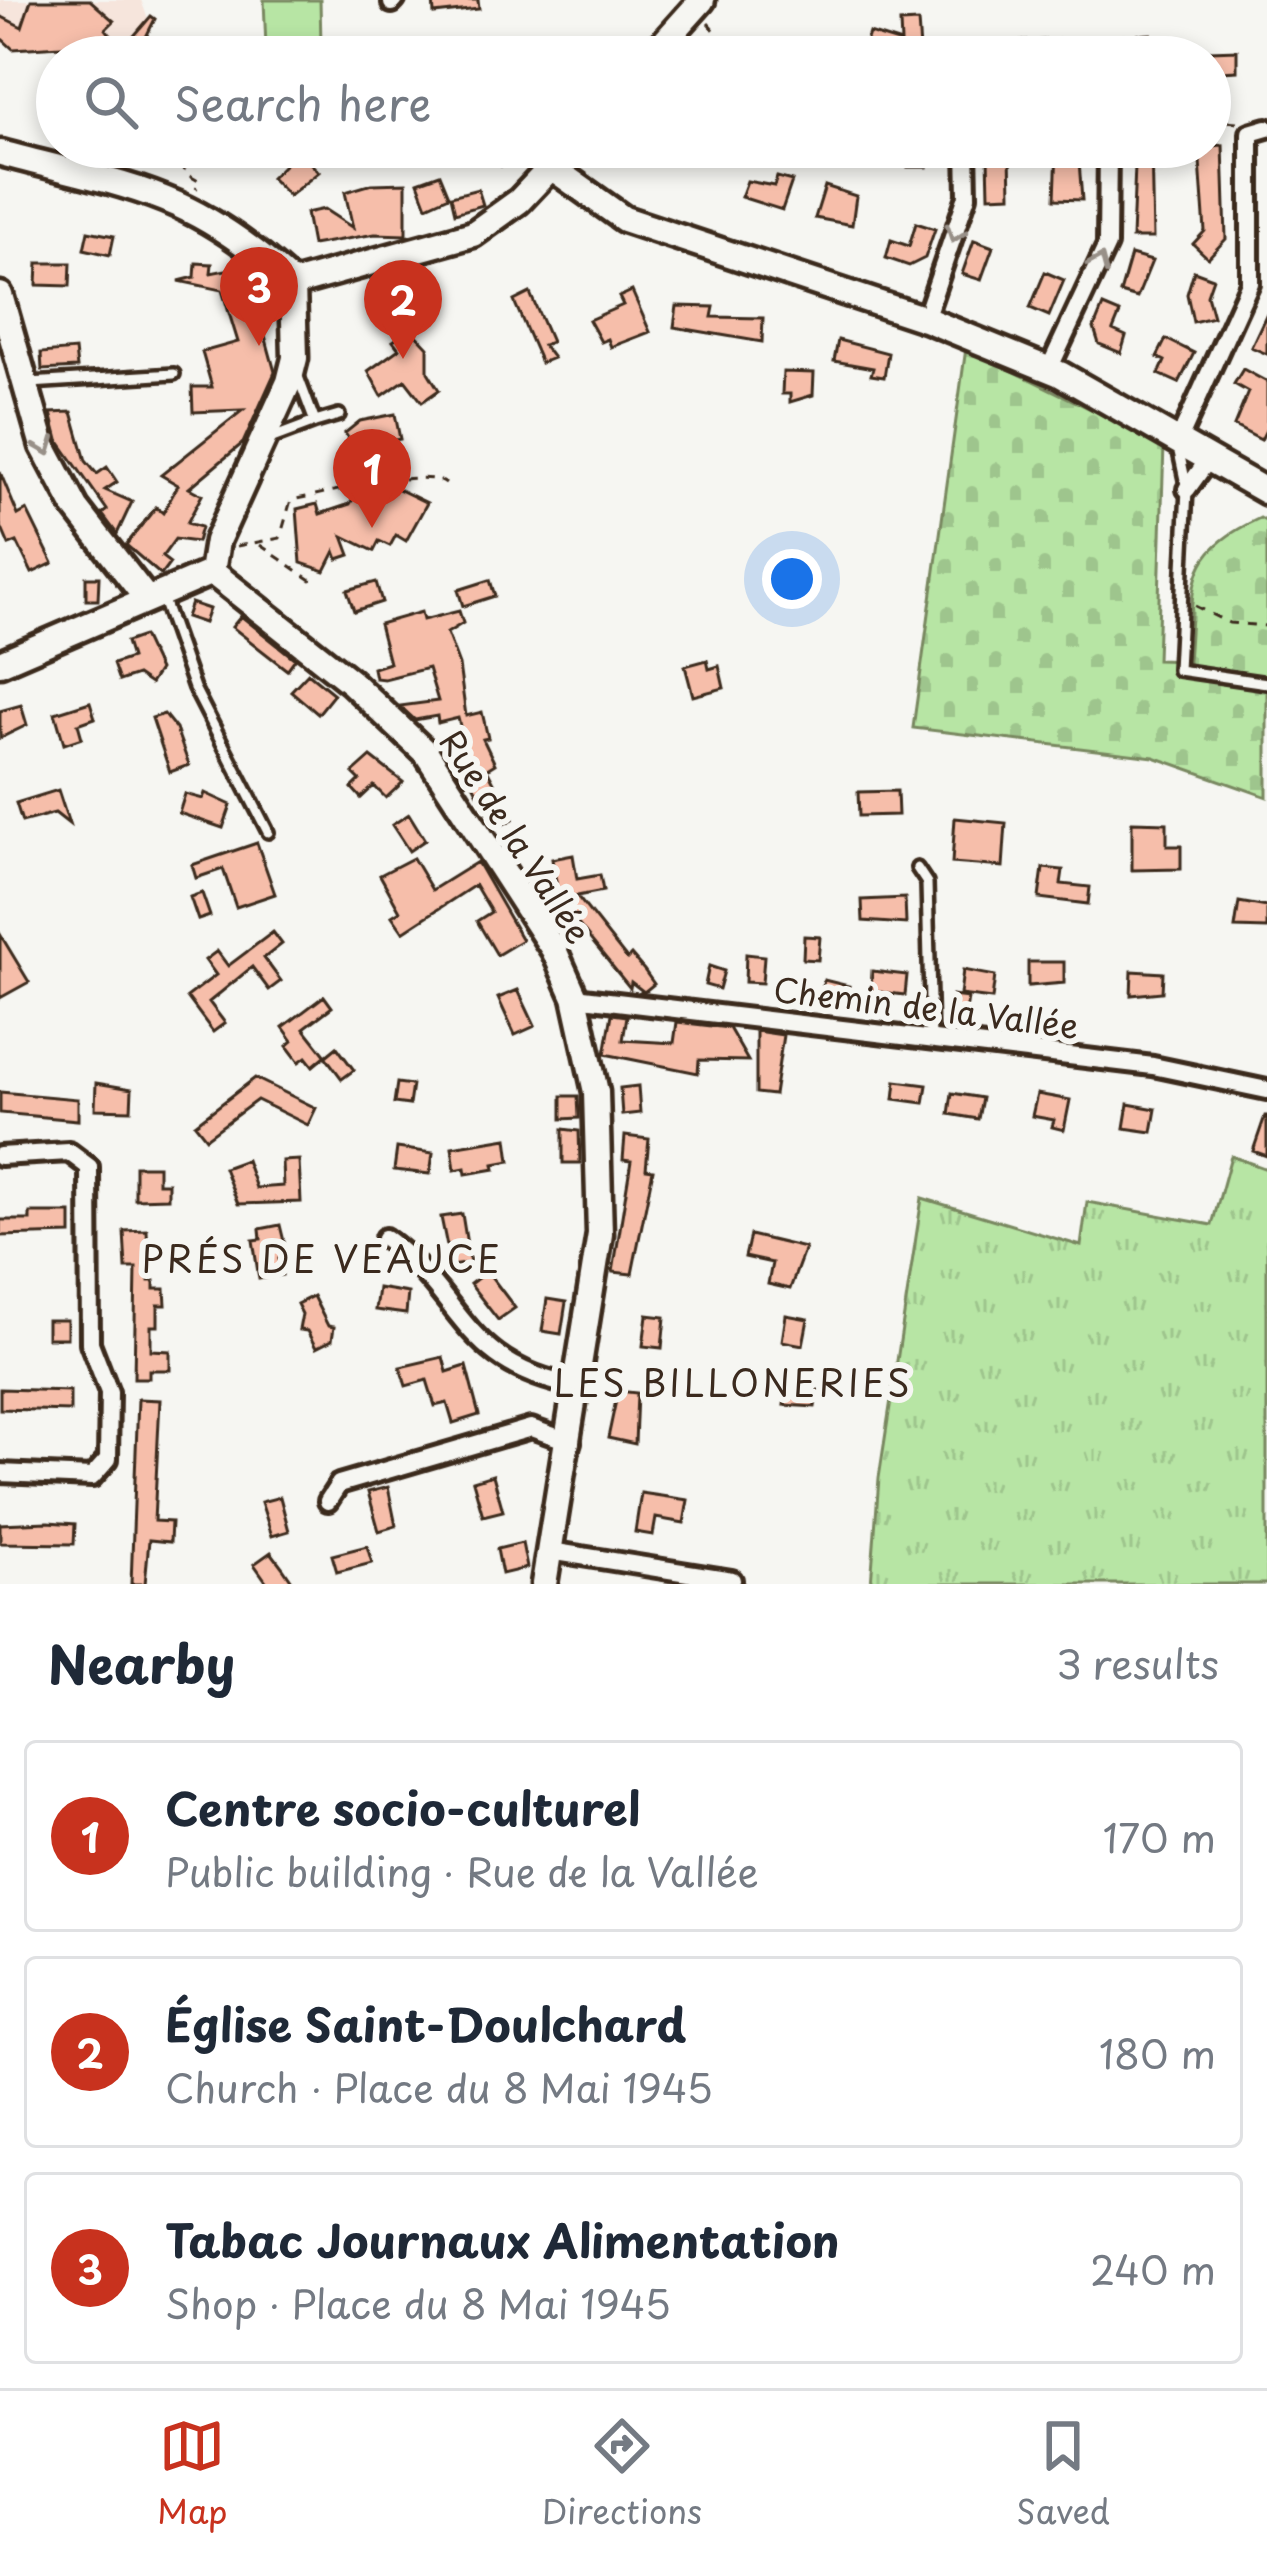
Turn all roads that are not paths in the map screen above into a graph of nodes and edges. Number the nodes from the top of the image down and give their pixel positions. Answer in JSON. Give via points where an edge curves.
{"nodes":[{"id":1,"x":698,"y":5,"type":"edge"},
{"id":2,"x":670,"y":36,"type":"edge"},
{"id":3,"x":1258,"y":130,"type":"edge"},
{"id":4,"x":1,"y":153,"type":"edge"},
{"id":5,"x":36,"y":157,"type":"edge"},
{"id":6,"x":110,"y":168,"type":"edge"},
{"id":7,"x":550,"y":168,"type":"edge"},
{"id":8,"x":552,"y":168,"type":"edge"},
{"id":9,"x":967,"y":168,"type":"edge"},
{"id":10,"x":1108,"y":168,"type":"edge"},
{"id":11,"x":1259,"y":283,"type":"edge"},
{"id":12,"x":293,"y":284,"type":"junction"},
{"id":13,"x":0,"y":295,"type":"edge"},
{"id":14,"x":925,"y":319,"type":"junction"},
{"id":15,"x":293,"y":364,"type":"junction"},
{"id":16,"x":1049,"y":369,"type":"junction"},
{"id":17,"x":174,"y":374,"type":"dead end"},
{"id":18,"x":26,"y":384,"type":"junction"},
{"id":19,"x":339,"y":415,"type":"dead end"},
{"id":20,"x":315,"y":422,"type":"junction"},
{"id":21,"x":262,"y":442,"type":"junction"},
{"id":22,"x":1178,"y":442,"type":"junction"},
{"id":23,"x":1208,"y":460,"type":"junction"},
{"id":24,"x":1186,"y":489,"type":"junction"},
{"id":25,"x":1267,"y":492,"type":"edge"},
{"id":26,"x":212,"y":572,"type":"junction"},
{"id":27,"x":153,"y":595,"type":"junction"},
{"id":28,"x":0,"y":663,"type":"edge"},
{"id":29,"x":1267,"y":683,"type":"edge"},
{"id":30,"x":268,"y":832,"type":"dead end"},
{"id":31,"x":917,"y":868,"type":"dead end"},
{"id":32,"x":575,"y":997,"type":"junction"},
{"id":33,"x":932,"y":1039,"type":"junction"},
{"id":34,"x":1267,"y":1090,"type":"edge"},
{"id":35,"x":0,"y":1156,"type":"edge"},
{"id":36,"x":385,"y":1238,"type":"dead end"},
{"id":37,"x":579,"y":1387,"type":"junction"},
{"id":38,"x":571,"y":1442,"type":"junction"},
{"id":39,"x":0,"y":1473,"type":"edge"},
{"id":40,"x":328,"y":1501,"type":"dead end"},
{"id":41,"x":550,"y":1551,"type":"junction"},
{"id":42,"x":732,"y":1580,"type":"dead end"},
{"id":43,"x":544,"y":1584,"type":"edge"}],
"edges":[{"from":1,"to":2,"type":"street"},
{"from":3,"to":11,"type":"street"},
{"from":4,"to":5,"type":"street"},
{"from":6,"to":12,"type":"street","via":[[166,189]]},
{"from":7,"to":12,"type":"street","via":[[473,234]]},
{"from":8,"to":14,"type":"street","via":[[624,219]]},
{"from":9,"to":14,"type":"street","one_way":true,"via":[[968,196]]},
{"from":16,"to":10,"type":"street","one_way":true,"via":[[1107,245]]},
{"from":11,"to":22,"type":"street"},
{"from":12,"to":15,"type":"street"},
{"from":13,"to":18,"type":"street"},
{"from":14,"to":16,"type":"street"},
{"from":15,"to":20,"type":"lane"},
{"from":15,"to":21,"type":"street"},
{"from":16,"to":22,"type":"street"},
{"from":17,"to":18,"type":"lane"},
{"from":18,"to":27,"type":"street","one_way":true,"via":[[43,446],[76,508]]},
{"from":19,"to":20,"type":"lane"},
{"from":20,"to":21,"type":"lane"},
{"from":21,"to":26,"type":"street","via":[[217,541]]},
{"from":22,"to":23,"type":"street"},
{"from":22,"to":24,"type":"lane"},
{"from":23,"to":24,"type":"street"},
{"from":23,"to":25,"type":"street"},
{"from":24,"to":29,"type":"lane","via":[[1178,670]]},
{"from":26,"to":27,"type":"street"},
{"from":26,"to":32,"type":"street","name":"Rue de la Vallée","via":[[428,754],[554,950]]},
{"from":27,"to":28,"type":"street"},
{"from":27,"to":30,"type":"lane"},
{"from":31,"to":33,"type":"lane","via":[[927,883]]},
{"from":32,"to":33,"type":"street","name":"Chemin de la Vallée"},
{"from":32,"to":37,"type":"street","name":"Rue de la Vallée","via":[[596,1092],[601,1167]]},
{"from":33,"to":34,"type":"street","name":"Chemin de la Vallée","via":[[1153,1066]]},
{"from":35,"to":39,"type":"street","via":[[69,1152],[89,1167],[90,1343],[109,1392],[108,1459],[92,1477]]},
{"from":36,"to":37,"type":"street","via":[[510,1367]]},
{"from":37,"to":38,"type":"street","name":"Rue de la Vallée"},
{"from":38,"to":40,"type":"street","via":[[531,1428],[339,1484]]},
{"from":38,"to":41,"type":"street","name":"Rue de la Vallée"},
{"from":41,"to":42,"type":"street"},
{"from":41,"to":43,"type":"street","name":"Rue de la Vallée"}]}
